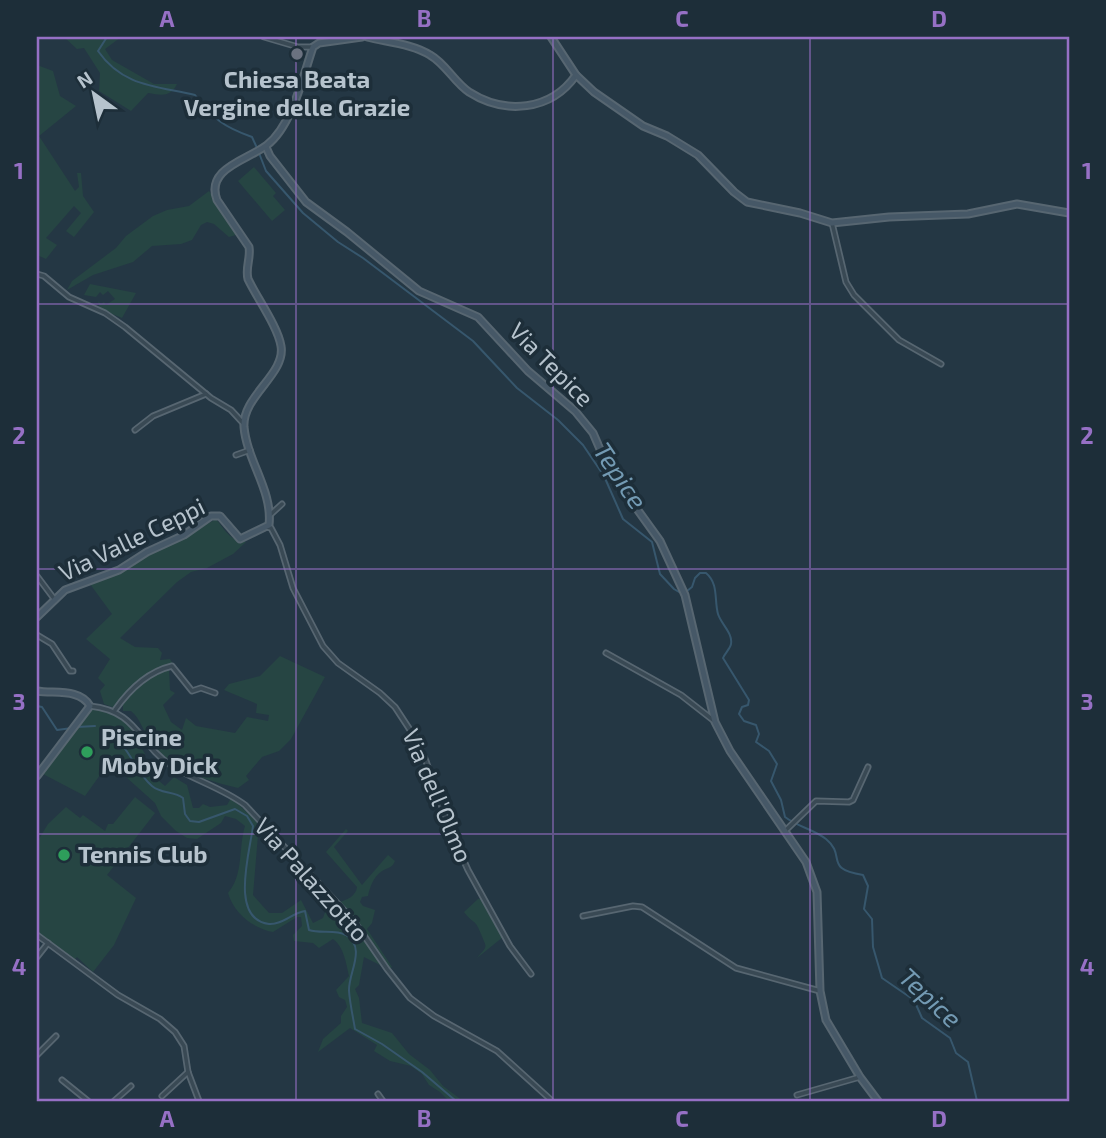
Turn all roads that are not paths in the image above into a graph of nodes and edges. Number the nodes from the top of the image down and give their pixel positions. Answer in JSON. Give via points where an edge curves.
{"nodes":[{"id":1,"x":266,"y":37,"type":"edge"},
{"id":2,"x":362,"y":37,"type":"edge"},
{"id":3,"x":551,"y":37,"type":"edge"},
{"id":4,"x":313,"y":47,"type":"junction"},
{"id":5,"x":576,"y":75,"type":"junction"},
{"id":6,"x":264,"y":148,"type":"junction"},
{"id":7,"x":1069,"y":213,"type":"edge"},
{"id":8,"x":832,"y":223,"type":"junction"},
{"id":9,"x":37,"y":274,"type":"edge"},
{"id":10,"x":941,"y":364,"type":"dead end"},
{"id":11,"x":206,"y":394,"type":"junction"},
{"id":12,"x":244,"y":424,"type":"junction"},
{"id":13,"x":135,"y":430,"type":"dead end"},
{"id":14,"x":250,"y":450,"type":"junction"},
{"id":15,"x":236,"y":455,"type":"dead end"},
{"id":16,"x":282,"y":504,"type":"dead end"},
{"id":17,"x":270,"y":515,"type":"junction"},
{"id":18,"x":267,"y":527,"type":"junction"},
{"id":19,"x":37,"y":576,"type":"edge"},
{"id":20,"x":55,"y":600,"type":"junction"},
{"id":21,"x":37,"y":617,"type":"edge"},
{"id":22,"x":37,"y":635,"type":"edge"},
{"id":23,"x":606,"y":653,"type":"dead end"},
{"id":24,"x":74,"y":671,"type":"dead end"},
{"id":25,"x":37,"y":691,"type":"edge"},
{"id":26,"x":215,"y":693,"type":"dead end"},
{"id":27,"x":90,"y":706,"type":"junction"},
{"id":28,"x":115,"y":710,"type":"junction"},
{"id":29,"x":715,"y":722,"type":"junction"},
{"id":30,"x":868,"y":767,"type":"dead end"},
{"id":31,"x":37,"y":776,"type":"edge"},
{"id":32,"x":785,"y":831,"type":"junction"},
{"id":33,"x":583,"y":916,"type":"dead end"},
{"id":34,"x":37,"y":934,"type":"edge"},
{"id":35,"x":48,"y":943,"type":"junction"},
{"id":36,"x":37,"y":957,"type":"edge"},
{"id":37,"x":531,"y":974,"type":"dead end"},
{"id":38,"x":820,"y":991,"type":"junction"},
{"id":39,"x":56,"y":1036,"type":"dead end"},
{"id":40,"x":37,"y":1055,"type":"edge"},
{"id":41,"x":188,"y":1072,"type":"junction"},
{"id":42,"x":860,"y":1077,"type":"junction"},
{"id":43,"x":62,"y":1080,"type":"dead end"},
{"id":44,"x":131,"y":1086,"type":"dead end"},
{"id":45,"x":378,"y":1094,"type":"dead end"},
{"id":46,"x":797,"y":1095,"type":"dead end"},
{"id":47,"x":162,"y":1096,"type":"dead end"},
{"id":48,"x":88,"y":1101,"type":"edge"},
{"id":49,"x":114,"y":1101,"type":"edge"},
{"id":50,"x":199,"y":1101,"type":"edge"},
{"id":51,"x":383,"y":1101,"type":"edge"},
{"id":52,"x":549,"y":1101,"type":"edge"},
{"id":53,"x":878,"y":1101,"type":"edge"}],
"edges":[{"from":1,"to":4,"type":"street"},
{"from":2,"to":4,"type":"street"},
{"from":2,"to":5,"type":"street","via":[[428,53],[470,93],[515,107],[553,98]]},
{"from":3,"to":5,"type":"street"},
{"from":4,"to":6,"type":"street","via":[[285,124]]},
{"from":5,"to":8,"type":"street","via":[[615,109],[698,155],[747,202]]},
{"from":6,"to":12,"type":"street","via":[[220,174],[215,193],[250,247],[248,279],[282,348],[280,362],[253,401]]},
{"from":6,"to":29,"type":"street","name":"Via Tepice","via":[[300,197],[419,291],[478,317],[593,433],[609,470],[660,541],[685,595]]},
{"from":7,"to":8,"type":"street","via":[[1017,204],[968,214]]},
{"from":8,"to":10,"type":"street","via":[[846,282],[855,295],[899,340]]},
{"from":9,"to":11,"type":"street","via":[[69,297],[105,313]]},
{"from":11,"to":12,"type":"street","via":[[232,410]]},
{"from":11,"to":13,"type":"street","via":[[153,416]]},
{"from":12,"to":14,"type":"street"},
{"from":14,"to":15,"type":"street"},
{"from":14,"to":17,"type":"street"},
{"from":16,"to":17,"type":"street"},
{"from":17,"to":18,"type":"street"},
{"from":18,"to":20,"type":"street","name":"Via Valle Ceppi","via":[[240,539],[220,516],[211,516],[119,570],[65,590]]},
{"from":18,"to":37,"type":"street","name":"Via dell'Olmo","via":[[280,545],[293,588],[323,646],[405,720],[423,753],[468,870]]},
{"from":19,"to":20,"type":"street"},
{"from":20,"to":21,"type":"street","name":"Via Valle Ceppi"},
{"from":22,"to":24,"type":"street","via":[[52,644]]},
{"from":23,"to":29,"type":"street","via":[[681,695]]},
{"from":25,"to":27,"type":"street","via":[[69,692]]},
{"from":26,"to":28,"type":"street","via":[[201,688],[192,691],[172,666],[155,670]]},
{"from":27,"to":28,"type":"street"},
{"from":27,"to":31,"type":"street"},
{"from":28,"to":52,"type":"street","name":"Via Palazzotto","via":[[166,761],[226,791],[245,806],[354,921],[410,998],[497,1051]]},
{"from":29,"to":32,"type":"street","name":"Via Tepice"},
{"from":30,"to":32,"type":"street","via":[[853,800],[816,801]]},
{"from":32,"to":38,"type":"street","name":"Via Tepice","via":[[806,862],[817,892]]},
{"from":33,"to":38,"type":"street","via":[[642,907],[736,968]]},
{"from":34,"to":35,"type":"street"},
{"from":35,"to":36,"type":"street"},
{"from":35,"to":41,"type":"street","via":[[175,1032],[184,1046]]},
{"from":38,"to":42,"type":"street","name":"Via Tepice","via":[[825,1020]]},
{"from":39,"to":40,"type":"street"},
{"from":41,"to":47,"type":"street"},
{"from":41,"to":50,"type":"street"},
{"from":42,"to":46,"type":"street"},
{"from":42,"to":53,"type":"street","name":"Via Tepice"},
{"from":43,"to":48,"type":"street"},
{"from":44,"to":49,"type":"street"},
{"from":45,"to":51,"type":"street"}]}
